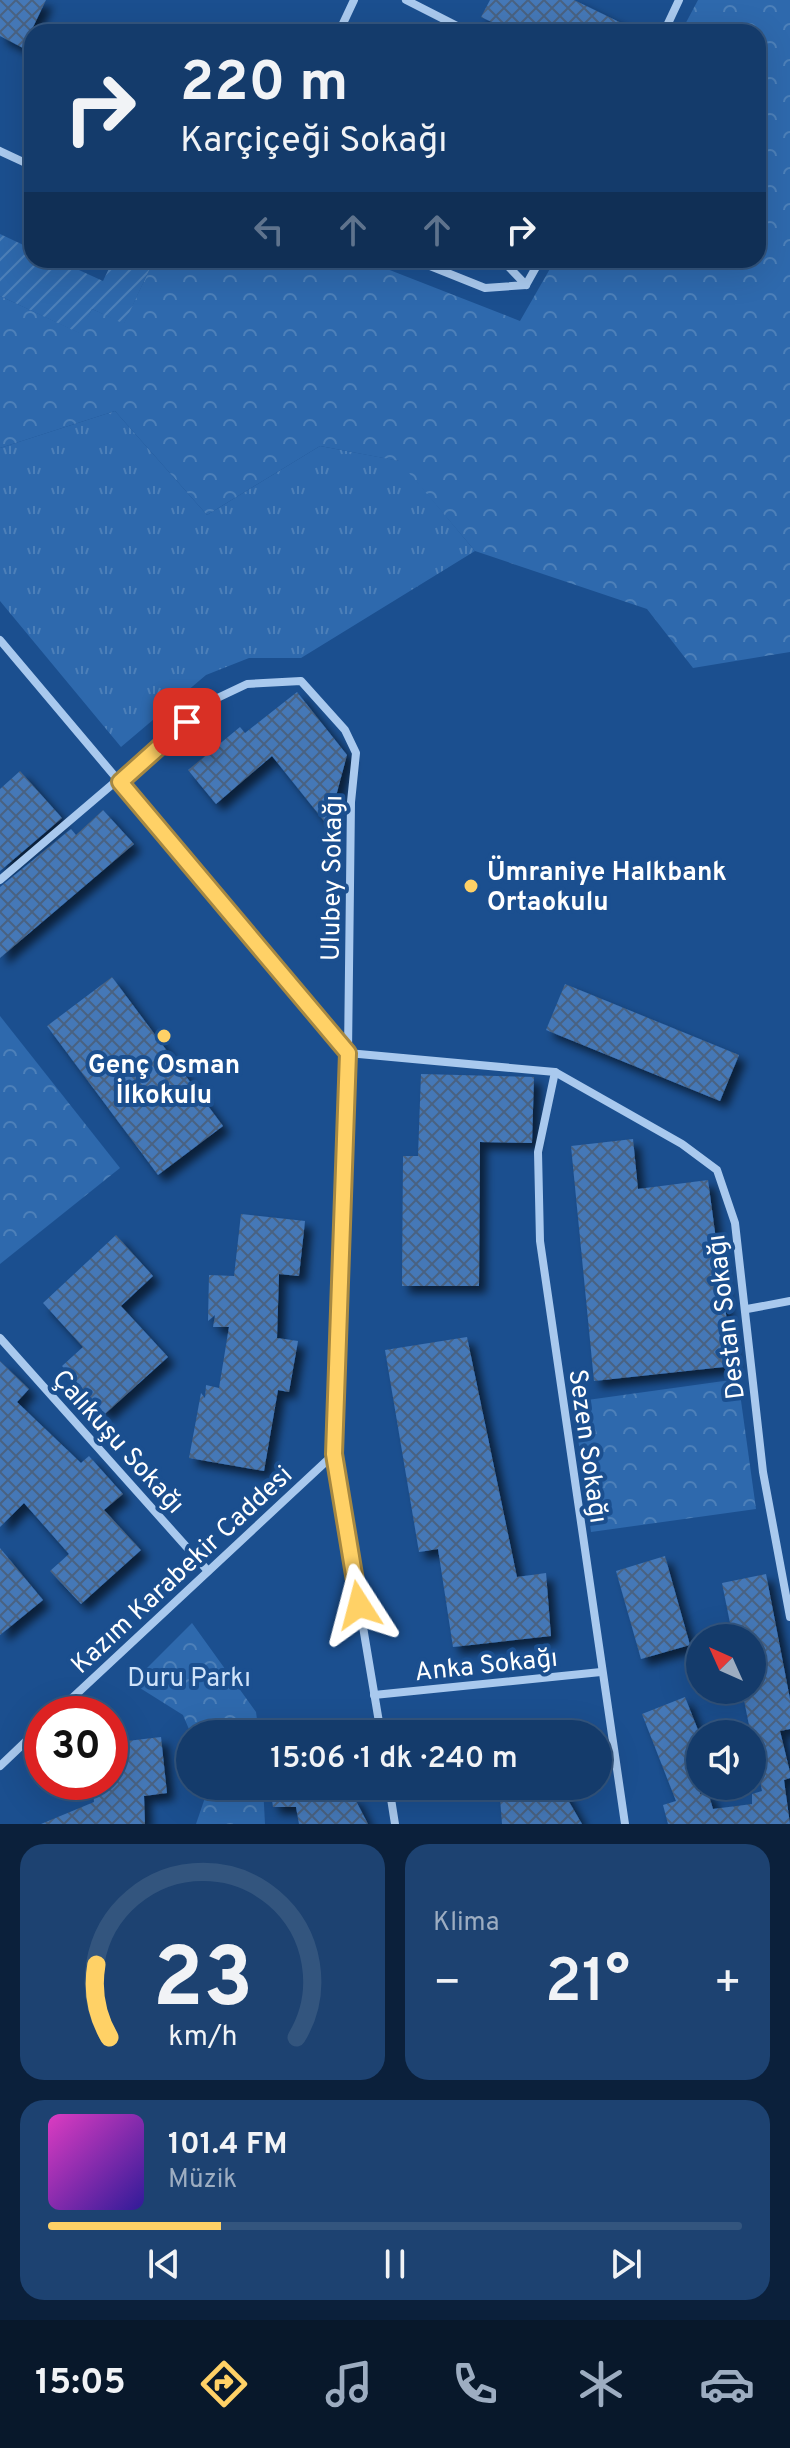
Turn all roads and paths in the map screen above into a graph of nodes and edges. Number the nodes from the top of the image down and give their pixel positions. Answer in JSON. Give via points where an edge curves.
{"nodes":[{"id":1,"x":354,"y":0,"type":"edge"},
{"id":2,"x":406,"y":0,"type":"edge"},
{"id":3,"x":679,"y":0,"type":"edge"},
{"id":4,"x":343,"y":24,"type":"edge"},
{"id":5,"x":453,"y":24,"type":"edge"},
{"id":6,"x":668,"y":24,"type":"edge"},
{"id":7,"x":0,"y":151,"type":"edge"},
{"id":8,"x":24,"y":162,"type":"edge"},
{"id":9,"x":435,"y":268,"type":"edge"},
{"id":10,"x":510,"y":268,"type":"edge"},
{"id":11,"x":536,"y":268,"type":"edge"},
{"id":12,"x":526,"y":285,"type":"junction"},
{"id":13,"x":0,"y":640,"type":"edge"},
{"id":14,"x":120,"y":782,"type":"junction"},
{"id":15,"x":0,"y":880,"type":"edge"},
{"id":16,"x":348,"y":1053,"type":"junction"},
{"id":17,"x":555,"y":1072,"type":"junction"},
{"id":18,"x":790,"y":1301,"type":"edge"},
{"id":19,"x":747,"y":1309,"type":"junction"},
{"id":20,"x":0,"y":1338,"type":"edge"},
{"id":21,"x":334,"y":1454,"type":"junction"},
{"id":22,"x":208,"y":1571,"type":"junction"},
{"id":23,"x":790,"y":1617,"type":"edge"},
{"id":24,"x":601,"y":1672,"type":"junction"},
{"id":25,"x":374,"y":1695,"type":"junction"},
{"id":26,"x":74,"y":1696,"type":"edge"},
{"id":27,"x":378,"y":1720,"type":"edge"},
{"id":28,"x":24,"y":1743,"type":"edge"},
{"id":29,"x":0,"y":1766,"type":"edge"},
{"id":30,"x":391,"y":1800,"type":"edge"},
{"id":31,"x":395,"y":1824,"type":"edge"},
{"id":32,"x":625,"y":1824,"type":"edge"}],
"edges":[{"from":1,"to":4,"type":"street"},
{"from":2,"to":5,"type":"street"},
{"from":3,"to":6,"type":"street"},
{"from":7,"to":8,"type":"street"},
{"from":9,"to":12,"type":"street","via":[[485,288]]},
{"from":10,"to":12,"type":"street"},
{"from":11,"to":12,"type":"street"},
{"from":13,"to":14,"type":"street"},
{"from":14,"to":15,"type":"street"},
{"from":14,"to":16,"type":"street"},
{"from":14,"to":16,"type":"street","name":"Ulubey Sokağı","via":[[209,702],[247,684],[301,681],[345,730],[356,753]]},
{"from":16,"to":17,"type":"street","name":"Destan Sokağı"},
{"from":16,"to":21,"type":"street","name":"Ulubey Sokağı"},
{"from":17,"to":19,"type":"street","name":"Destan Sokağı","via":[[682,1144],[717,1170],[735,1223]]},
{"from":17,"to":24,"type":"street","name":"Sezen Sokağı","via":[[538,1152],[540,1241]]},
{"from":18,"to":19,"type":"street"},
{"from":19,"to":23,"type":"street","name":"Destan Sokağı","via":[[763,1472]]},
{"from":20,"to":22,"type":"street","name":"Çalıkuşu Sokağı"},
{"from":21,"to":22,"type":"street","name":"Kazım Karabekir Caddesi"},
{"from":21,"to":25,"type":"street","name":"Ulubey Sokağı"},
{"from":22,"to":26,"type":"street","name":"Kazım Karabekir Caddesi"},
{"from":24,"to":25,"type":"street","name":"Anka Sokağı"},
{"from":24,"to":32,"type":"street","name":"Sezen Sokağı"},
{"from":25,"to":27,"type":"street","name":"Ulubey Sokağı"},
{"from":28,"to":29,"type":"street"},
{"from":30,"to":31,"type":"street"}]}
